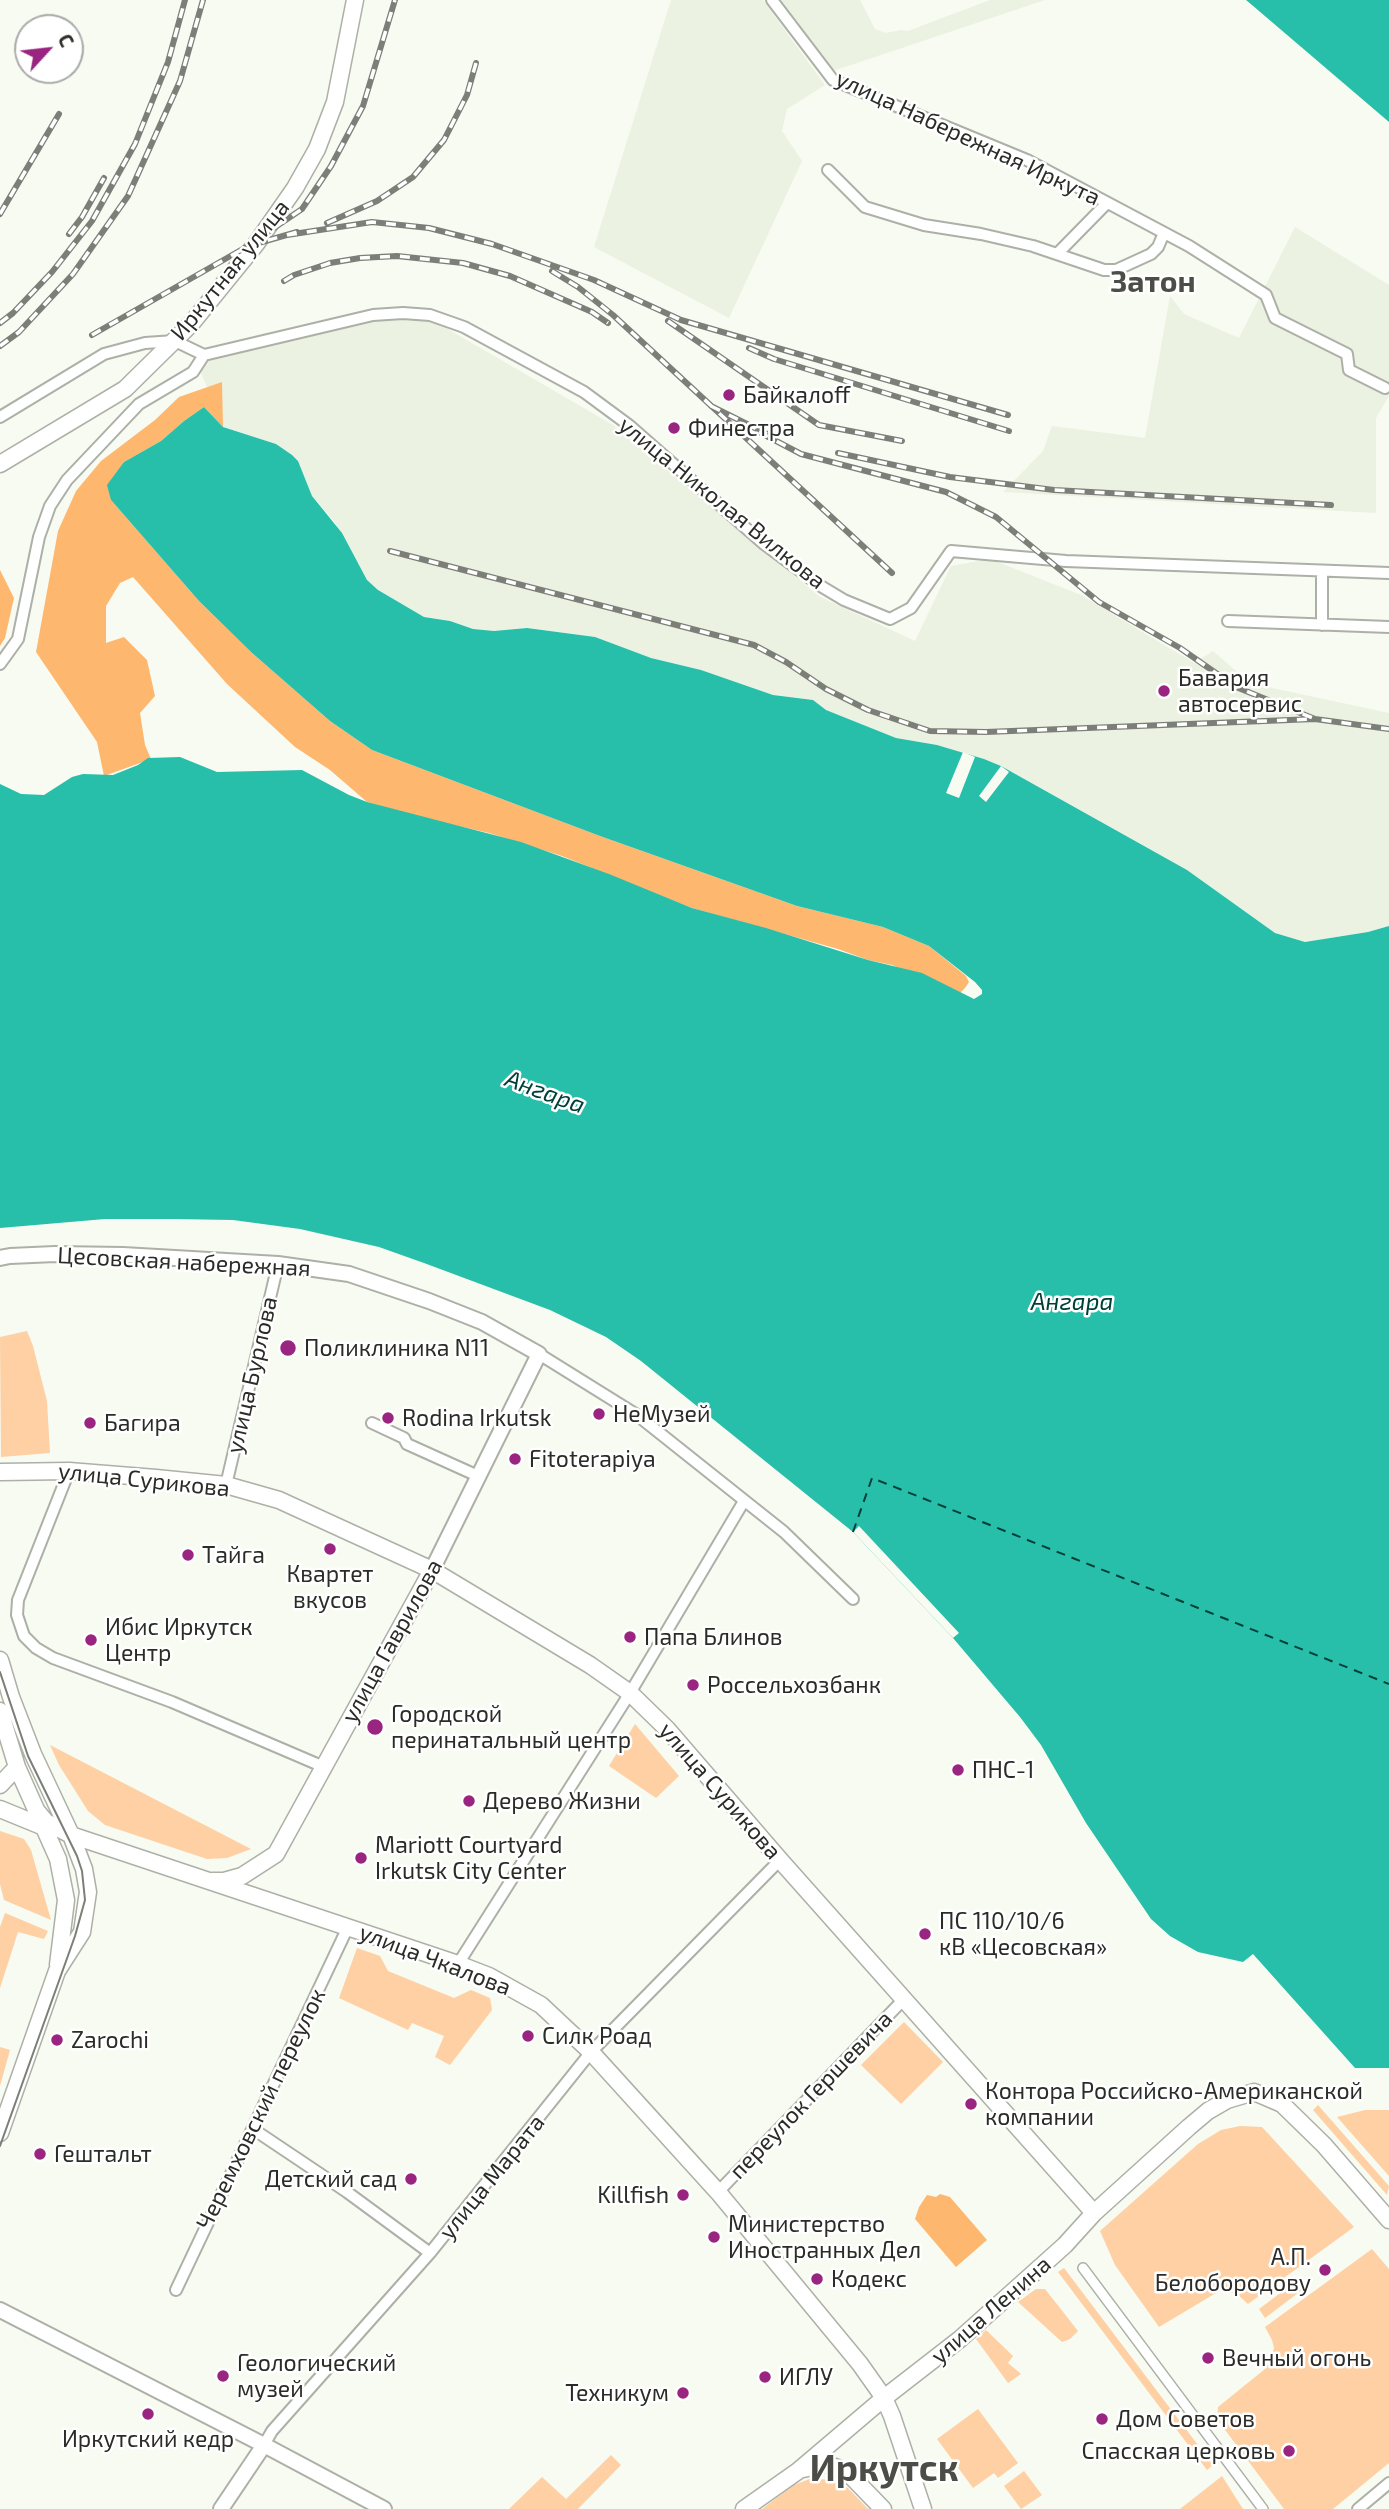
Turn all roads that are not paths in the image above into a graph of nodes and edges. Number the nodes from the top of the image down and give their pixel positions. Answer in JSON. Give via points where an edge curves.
{"nodes":[{"id":1,"x":355,"y":0,"type":"edge"},
{"id":2,"x":772,"y":0,"type":"edge"},
{"id":3,"x":828,"y":170,"type":"dead end"},
{"id":4,"x":1107,"y":203,"type":"junction"},
{"id":5,"x":1164,"y":233,"type":"junction"},
{"id":6,"x":1057,"y":254,"type":"junction"},
{"id":7,"x":175,"y":341,"type":"junction"},
{"id":8,"x":204,"y":355,"type":"junction"},
{"id":9,"x":1385,"y":388,"type":"dead end"},
{"id":10,"x":0,"y":417,"type":"edge"},
{"id":11,"x":0,"y":464,"type":"edge"},
{"id":12,"x":1322,"y":571,"type":"junction"},
{"id":13,"x":1389,"y":573,"type":"edge"},
{"id":14,"x":1228,"y":621,"type":"dead end"},
{"id":15,"x":1322,"y":625,"type":"junction"},
{"id":16,"x":1389,"y":627,"type":"edge"},
{"id":17,"x":0,"y":664,"type":"edge"},
{"id":18,"x":0,"y":1258,"type":"edge"},
{"id":19,"x":278,"y":1264,"type":"junction"},
{"id":20,"x":539,"y":1354,"type":"junction"},
{"id":21,"x":372,"y":1423,"type":"dead end"},
{"id":22,"x":69,"y":1471,"type":"junction"},
{"id":23,"x":0,"y":1472,"type":"edge"},
{"id":24,"x":478,"y":1476,"type":"junction"},
{"id":25,"x":226,"y":1485,"type":"junction"},
{"id":26,"x":744,"y":1501,"type":"junction"},
{"id":27,"x":432,"y":1570,"type":"junction"},
{"id":28,"x":853,"y":1599,"type":"dead end"},
{"id":29,"x":0,"y":1660,"type":"edge"},
{"id":30,"x":630,"y":1693,"type":"junction"},
{"id":31,"x":0,"y":1711,"type":"edge"},
{"id":32,"x":17,"y":1767,"type":"junction"},
{"id":33,"x":324,"y":1767,"type":"junction"},
{"id":34,"x":0,"y":1785,"type":"edge"},
{"id":35,"x":0,"y":1809,"type":"edge"},
{"id":36,"x":36,"y":1810,"type":"junction"},
{"id":37,"x":44,"y":1827,"type":"junction"},
{"id":38,"x":71,"y":1835,"type":"junction"},
{"id":39,"x":780,"y":1860,"type":"junction"},
{"id":40,"x":204,"y":1881,"type":"junction"},
{"id":41,"x":348,"y":1927,"type":"junction"},
{"id":42,"x":458,"y":1964,"type":"junction"},
{"id":43,"x":57,"y":1971,"type":"junction"},
{"id":44,"x":905,"y":1998,"type":"junction"},
{"id":45,"x":592,"y":2052,"type":"junction"},
{"id":46,"x":253,"y":2129,"type":"junction"},
{"id":47,"x":0,"y":2133,"type":"edge"},
{"id":48,"x":718,"y":2192,"type":"junction"},
{"id":49,"x":1094,"y":2214,"type":"junction"},
{"id":50,"x":1389,"y":2220,"type":"edge"},
{"id":51,"x":430,"y":2253,"type":"junction"},
{"id":52,"x":1083,"y":2268,"type":"dead end"},
{"id":53,"x":176,"y":2290,"type":"dead end"},
{"id":54,"x":0,"y":2310,"type":"edge"},
{"id":55,"x":884,"y":2398,"type":"junction"},
{"id":56,"x":264,"y":2445,"type":"junction"},
{"id":57,"x":798,"y":2471,"type":"junction"},
{"id":58,"x":1389,"y":2483,"type":"edge"},
{"id":59,"x":221,"y":2509,"type":"edge"},
{"id":60,"x":384,"y":2509,"type":"edge"},
{"id":61,"x":744,"y":2509,"type":"edge"},
{"id":62,"x":883,"y":2509,"type":"edge"},
{"id":63,"x":923,"y":2509,"type":"edge"},
{"id":64,"x":1263,"y":2509,"type":"edge"},
{"id":65,"x":1358,"y":2509,"type":"edge"}],
"edges":[{"from":1,"to":7,"type":"main road","name":"Иркутная улица","via":[[335,102],[317,149],[256,244]]},
{"from":2,"to":4,"type":"street","name":"улица Набережная Иркута","via":[[833,80],[1027,160]]},
{"from":3,"to":6,"type":"street","via":[[865,207]]},
{"from":4,"to":5,"type":"street","name":"улица Набережная Иркута"},
{"from":4,"to":6,"type":"street"},
{"from":5,"to":6,"type":"street","via":[[1151,254],[1116,270]]},
{"from":5,"to":9,"type":"street","name":"улица Набережная Иркута","via":[[1266,295],[1275,317],[1347,354],[1349,370]]},
{"from":7,"to":8,"type":"street"},
{"from":7,"to":10,"type":"street","via":[[104,354]]},
{"from":7,"to":11,"type":"main road","name":"Иркутная улица","via":[[125,389]]},
{"from":8,"to":12,"type":"street","name":"улица Николая Вилкова","via":[[373,316],[430,315],[464,327],[584,392],[819,585],[890,619],[911,608],[951,551],[1066,561]]},
{"from":8,"to":17,"type":"street","via":[[193,372],[139,404],[67,480],[50,506],[39,537],[18,639]]},
{"from":12,"to":13,"type":"street","name":"улица Николая Вилкова"},
{"from":12,"to":15,"type":"street"},
{"from":14,"to":15,"type":"street"},
{"from":15,"to":16,"type":"street"},
{"from":18,"to":19,"type":"street","name":"Цесовская набережная","via":[[122,1255]]},
{"from":19,"to":20,"type":"street","name":"Цесовская набережная","via":[[349,1274],[429,1301],[482,1322]]},
{"from":19,"to":25,"type":"street","name":"улица Бурлова"},
{"from":20,"to":24,"type":"street","name":"улица Гаврилова"},
{"from":20,"to":26,"type":"street","name":"Цесовская набережная","via":[[637,1415]]},
{"from":21,"to":24,"type":"street"},
{"from":22,"to":23,"type":"main road","name":"улица Сурикова"},
{"from":22,"to":25,"type":"main road","name":"улица Сурикова"},
{"from":22,"to":33,"type":"street","via":[[18,1600],[24,1636],[53,1657]]},
{"from":24,"to":27,"type":"street","name":"улица Гаврилова"},
{"from":25,"to":27,"type":"main road","name":"улица Сурикова","via":[[279,1500]]},
{"from":26,"to":28,"type":"street","name":"Цесовская набережная","via":[[784,1532]]},
{"from":26,"to":30,"type":"street"},
{"from":27,"to":30,"type":"main road","name":"улица Сурикова","via":[[535,1629]]},
{"from":27,"to":33,"type":"main road","name":"улица Гаврилова"},
{"from":29,"to":38,"type":"main road","via":[[33,1754]]},
{"from":30,"to":39,"type":"main road","name":"улица Сурикова","via":[[667,1728]]},
{"from":30,"to":42,"type":"street"},
{"from":31,"to":32,"type":"main road"},
{"from":32,"to":34,"type":"main road"},
{"from":32,"to":36,"type":"main road"},
{"from":33,"to":40,"type":"main road","name":"улица Гаврилова","via":[[276,1854],[242,1876]]},
{"from":35,"to":37,"type":"main road"},
{"from":36,"to":37,"type":"main road"},
{"from":36,"to":38,"type":"main road","name":"улица Чкалова","via":[[46,1822]]},
{"from":37,"to":43,"type":"main road","via":[[58,1859],[66,1900]]},
{"from":38,"to":40,"type":"main road","name":"улица Чкалова"},
{"from":38,"to":43,"type":"main road","via":[[84,1869],[86,1913],[82,1932]]},
{"from":39,"to":44,"type":"main road","name":"улица Сурикова"},
{"from":39,"to":45,"type":"street","name":"улица Марата"},
{"from":40,"to":41,"type":"main road","name":"улица Чкалова"},
{"from":41,"to":42,"type":"main road","name":"улица Чкалова"},
{"from":41,"to":46,"type":"street","name":"Черемховский переулок"},
{"from":42,"to":45,"type":"main road","name":"улица Чкалова","via":[[541,2005]]},
{"from":43,"to":47,"type":"main road"},
{"from":44,"to":48,"type":"street","name":"переулок Гершевича"},
{"from":44,"to":49,"type":"main road","name":"улица Сурикова"},
{"from":45,"to":48,"type":"main road","name":"улица Чкалова"},
{"from":45,"to":51,"type":"street","name":"улица Марата"},
{"from":46,"to":51,"type":"street"},
{"from":46,"to":53,"type":"street","name":"Черемховский переулок"},
{"from":48,"to":55,"type":"main road","name":"улица Чкалова"},
{"from":49,"to":50,"type":"main road","name":"улица Ленина","via":[[1208,2111],[1254,2092],[1282,2104]]},
{"from":49,"to":55,"type":"main road","name":"улица Ленина","via":[[960,2339]]},
{"from":51,"to":56,"type":"street","name":"улица Марата"},
{"from":52,"to":64,"type":"street"},
{"from":54,"to":56,"type":"street"},
{"from":55,"to":57,"type":"main road","name":"улица Ленина"},
{"from":55,"to":63,"type":"main road","name":"улица Чкалова"},
{"from":56,"to":59,"type":"street","name":"улица Марата"},
{"from":56,"to":60,"type":"street"},
{"from":57,"to":61,"type":"main road","name":"улица Ленина"},
{"from":57,"to":62,"type":"main road","via":[[826,2465],[838,2468]]},
{"from":58,"to":65,"type":"street"}]}
